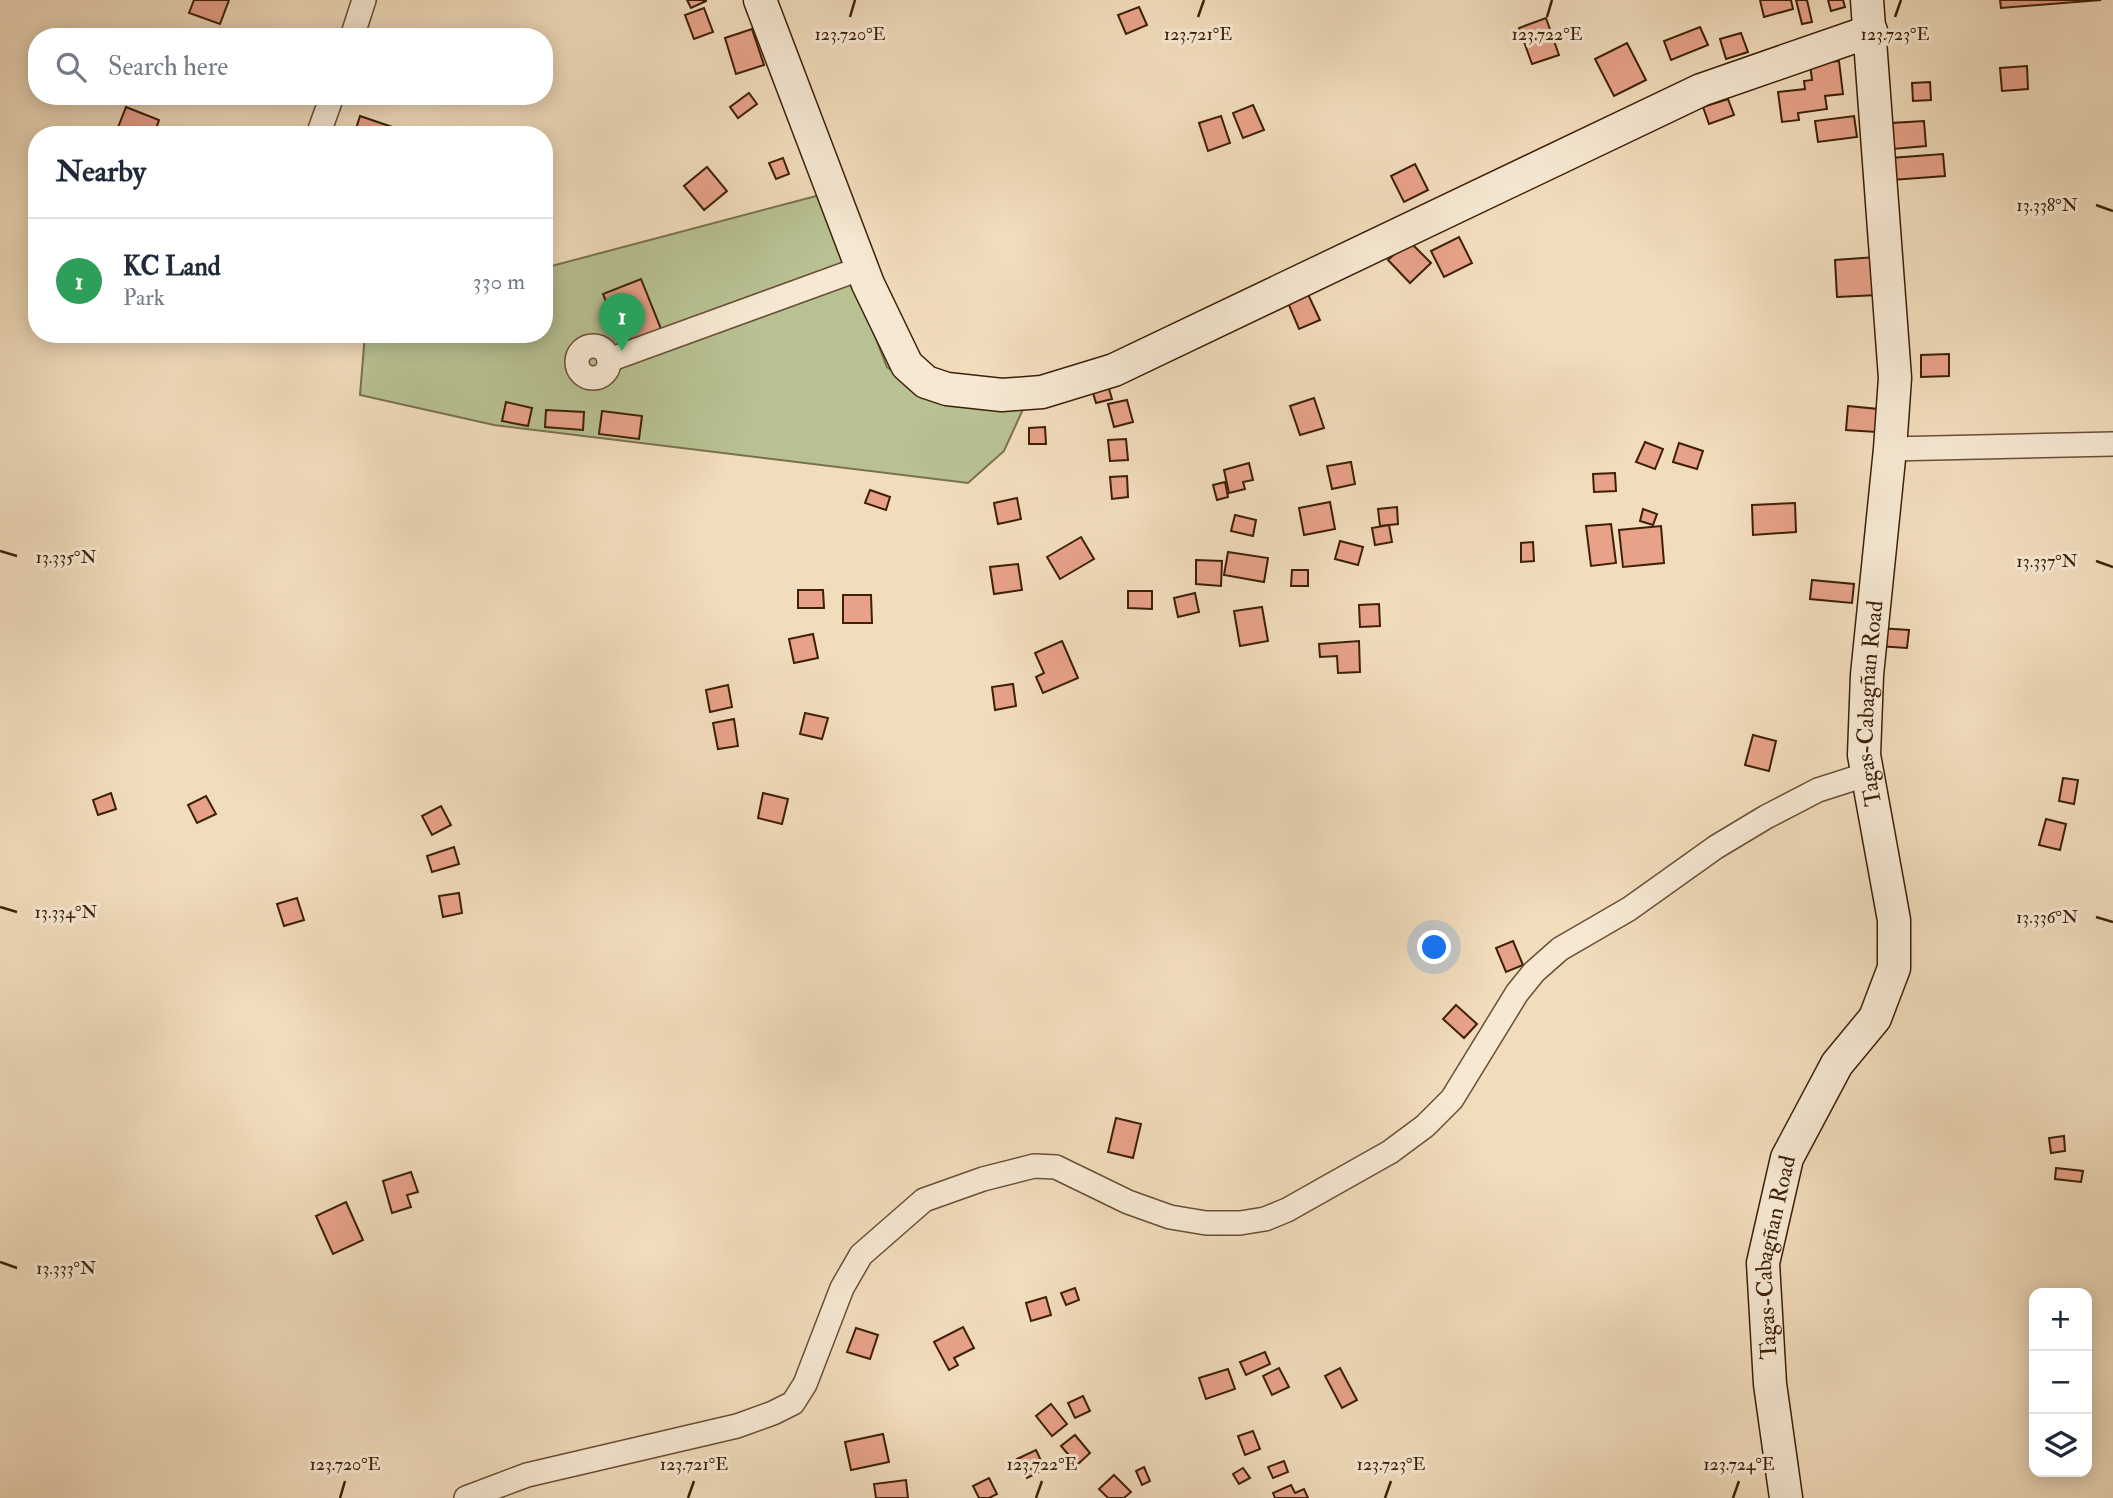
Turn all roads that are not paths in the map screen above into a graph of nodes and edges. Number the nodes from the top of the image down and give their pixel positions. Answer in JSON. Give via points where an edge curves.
{"nodes":[{"id":1,"x":365,"y":0,"type":"edge"},
{"id":2,"x":760,"y":0,"type":"edge"},
{"id":3,"x":1867,"y":0,"type":"edge"},
{"id":4,"x":355,"y":28,"type":"edge"},
{"id":5,"x":1871,"y":31,"type":"junction"},
{"id":6,"x":329,"y":105,"type":"edge"},
{"id":7,"x":321,"y":126,"type":"edge"},
{"id":8,"x":862,"y":268,"type":"junction"},
{"id":9,"x":609,"y":360,"type":"dead end"},
{"id":10,"x":2113,"y":444,"type":"edge"},
{"id":11,"x":1891,"y":449,"type":"junction"},
{"id":12,"x":1868,"y":774,"type":"junction"},
{"id":13,"x":466,"y":1498,"type":"edge"},
{"id":14,"x":1786,"y":1498,"type":"edge"}],
"edges":[{"from":1,"to":4,"type":"street"},
{"from":2,"to":8,"type":"street"},
{"from":3,"to":5,"type":"street","name":"Tagas-Cabagñan Road"},
{"from":5,"to":8,"type":"street","via":[[1701,90],[1114,370],[1042,392],[1002,395],[926,382],[907,365]]},
{"from":5,"to":11,"type":"street","name":"Tagas-Cabagñan Road","via":[[1895,378]]},
{"from":6,"to":7,"type":"street"},
{"from":8,"to":9,"type":"street"},
{"from":10,"to":11,"type":"street"},
{"from":11,"to":12,"type":"street","name":"Tagas-Cabagñan Road","via":[[1867,675],[1864,755]]},
{"from":12,"to":13,"type":"street","via":[[1818,790],[1766,817],[1629,909],[1560,949],[1517,993],[1452,1099],[1425,1126],[1390,1152],[1287,1210],[1265,1219],[1206,1223],[1170,1217],[1128,1202],[1056,1167],[1034,1166],[983,1179],[924,1200],[861,1255],[842,1288],[793,1404],[737,1426],[527,1475]]},
{"from":12,"to":14,"type":"street","name":"Tagas-Cabagñan Road","via":[[1894,920],[1894,968],[1875,1018],[1837,1064],[1787,1158],[1763,1263],[1770,1384]]}]}
